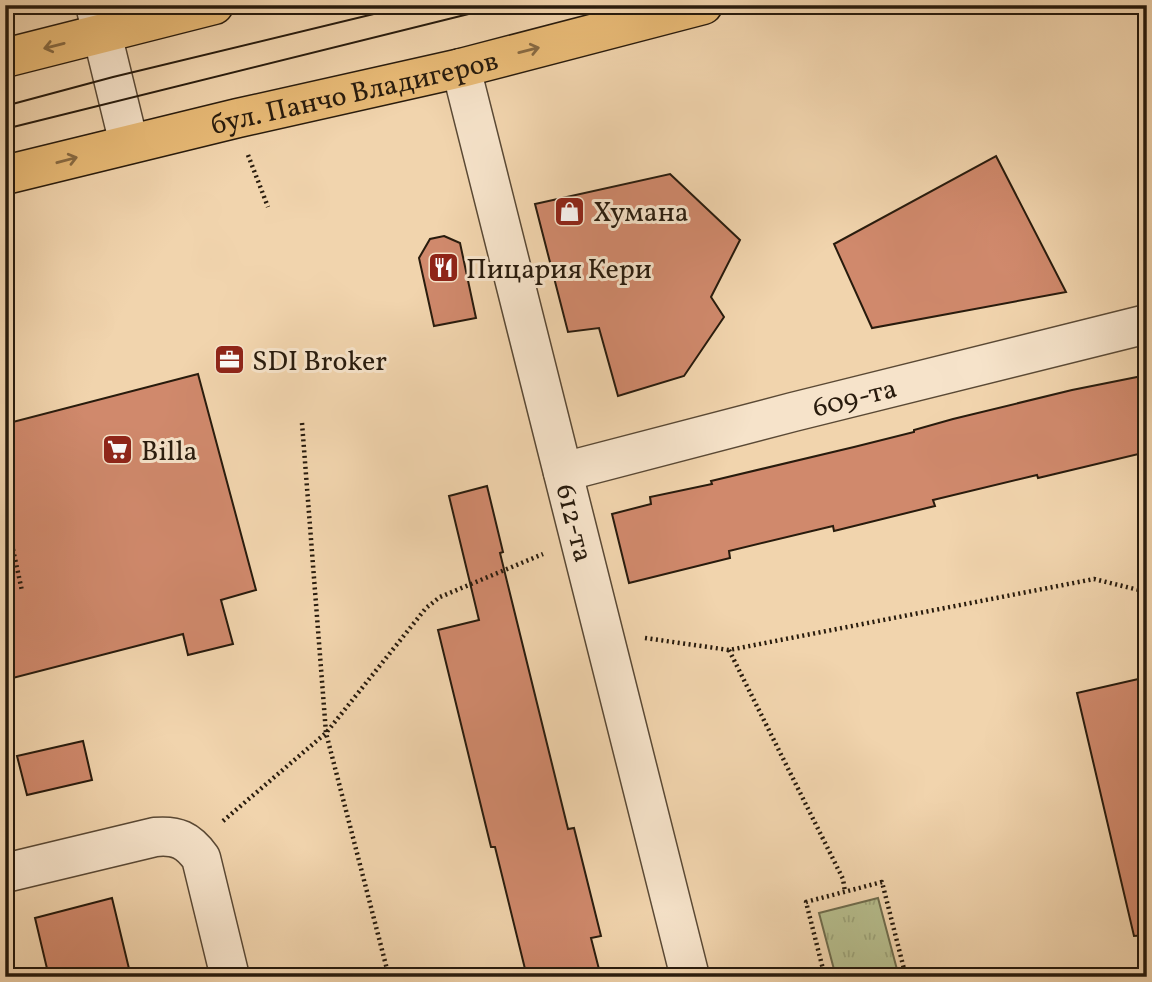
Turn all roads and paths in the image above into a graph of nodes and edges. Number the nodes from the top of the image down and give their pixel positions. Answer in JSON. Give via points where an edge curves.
{"nodes":[{"id":1,"x":214,"y":5,"type":"edge"},
{"id":2,"x":703,"y":5,"type":"edge"},
{"id":3,"x":98,"y":20,"type":"edge"},
{"id":4,"x":5,"y":58,"type":"edge"},
{"id":5,"x":461,"y":68,"type":"junction"},
{"id":6,"x":129,"y":144,"type":"junction"},
{"id":7,"x":249,"y":158,"type":"dead end"},
{"id":8,"x":5,"y":175,"type":"edge"},
{"id":9,"x":268,"y":207,"type":"dead end"},
{"id":10,"x":1147,"y":324,"type":"edge"},
{"id":11,"x":302,"y":423,"type":"dead end"},
{"id":12,"x":563,"y":472,"type":"junction"},
{"id":13,"x":6,"y":517,"type":"edge"},
{"id":14,"x":580,"y":539,"type":"junction"},
{"id":15,"x":22,"y":591,"type":"dead end"},
{"id":16,"x":1147,"y":592,"type":"edge"},
{"id":17,"x":603,"y":632,"type":"junction"},
{"id":18,"x":729,"y":650,"type":"junction"},
{"id":19,"x":326,"y":733,"type":"junction"},
{"id":20,"x":187,"y":844,"type":"junction"},
{"id":21,"x":5,"y":873,"type":"edge"},
{"id":22,"x":845,"y":892,"type":"junction"},
{"id":23,"x":230,"y":977,"type":"edge"},
{"id":24,"x":389,"y":977,"type":"edge"},
{"id":25,"x":690,"y":977,"type":"edge"},
{"id":26,"x":825,"y":977,"type":"edge"},
{"id":27,"x":906,"y":977,"type":"edge"}],
"edges":[{"from":1,"to":3,"type":"main road"},
{"from":5,"to":2,"type":"main road","name":"бул. Панчо Владигеров","one_way":true},
{"from":3,"to":4,"type":"main road","one_way":true},
{"from":3,"to":6,"type":"street"},
{"from":5,"to":6,"type":"main road","name":"бул. Панчо Владигеров"},
{"from":5,"to":12,"type":"street","name":"612-та"},
{"from":8,"to":6,"type":"main road","name":"бул. Панчо Владигеров","one_way":true},
{"from":7,"to":9,"type":"path"},
{"from":10,"to":12,"type":"street","name":"609-та"},
{"from":11,"to":19,"type":"path"},
{"from":12,"to":14,"type":"street","name":"612-та"},
{"from":13,"to":15,"type":"path"},
{"from":14,"to":17,"type":"street","name":"612-та"},
{"from":14,"to":19,"type":"path","via":[[440,597],[426,608]]},
{"from":16,"to":18,"type":"path","via":[[1094,579]]},
{"from":17,"to":18,"type":"path"},
{"from":17,"to":25,"type":"street","name":"612-та"},
{"from":18,"to":22,"type":"path","via":[[843,879]]},
{"from":19,"to":20,"type":"path"},
{"from":19,"to":24,"type":"path"},
{"from":20,"to":21,"type":"street","via":[[168,836],[155,837]]},
{"from":20,"to":23,"type":"street","via":[[201,858]]},
{"from":22,"to":26,"type":"path","via":[[806,902]]},
{"from":22,"to":27,"type":"path","via":[[882,882]]}]}
